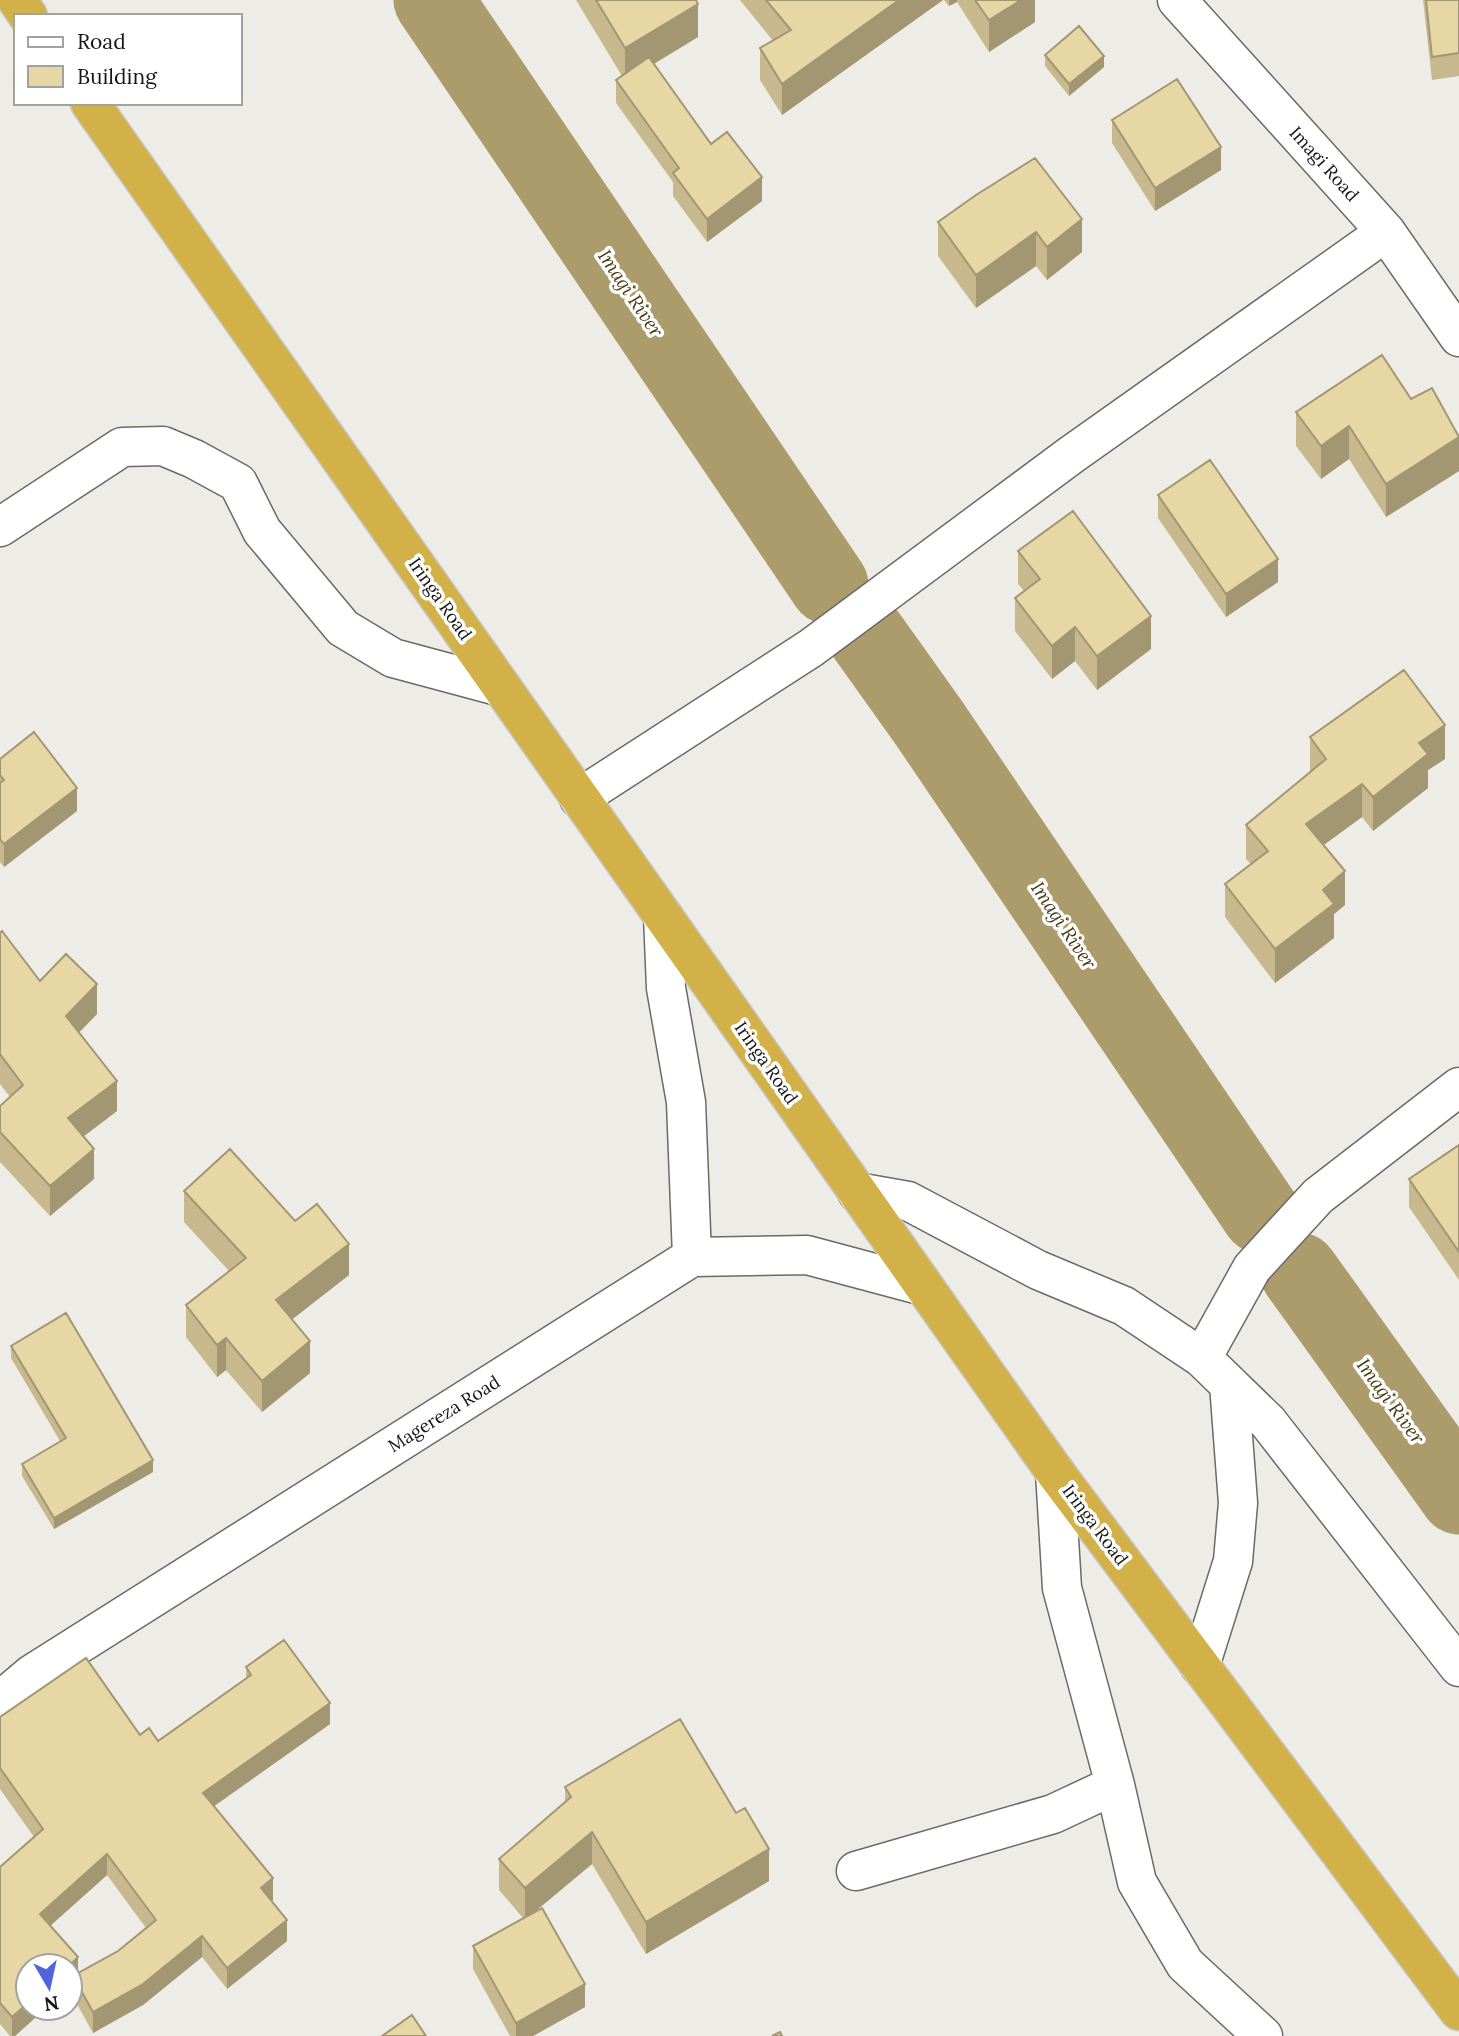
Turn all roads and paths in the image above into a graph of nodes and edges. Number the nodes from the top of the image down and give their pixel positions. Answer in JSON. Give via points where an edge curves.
{"nodes":[{"id":1,"x":1177,"y":0,"type":"edge"},
{"id":2,"x":91,"y":105,"type":"edge"},
{"id":3,"x":1386,"y":232,"type":"junction"},
{"id":4,"x":1459,"y":337,"type":"edge"},
{"id":5,"x":0,"y":527,"type":"edge"},
{"id":6,"x":501,"y":687,"type":"junction"},
{"id":7,"x":579,"y":797,"type":"junction"},
{"id":8,"x":663,"y":916,"type":"junction"},
{"id":9,"x":1459,"y":1087,"type":"edge"},
{"id":10,"x":857,"y":1192,"type":"junction"},
{"id":11,"x":692,"y":1257,"type":"junction"},
{"id":12,"x":923,"y":1286,"type":"junction"},
{"id":13,"x":1202,"y":1358,"type":"junction"},
{"id":14,"x":1229,"y":1384,"type":"junction"},
{"id":15,"x":1055,"y":1472,"type":"junction"},
{"id":16,"x":1200,"y":1666,"type":"junction"},
{"id":17,"x":1459,"y":1667,"type":"edge"},
{"id":18,"x":0,"y":1701,"type":"edge"},
{"id":19,"x":1115,"y":1785,"type":"junction"},
{"id":20,"x":856,"y":1871,"type":"dead end"},
{"id":21,"x":1459,"y":2011,"type":"edge"},
{"id":22,"x":1263,"y":2036,"type":"edge"}],
"edges":[{"from":1,"to":3,"type":"street","name":"Imagi Road"},
{"from":2,"to":6,"type":"highway","name":"Iringa Road"},
{"from":3,"to":4,"type":"street","name":"Imagi Road"},
{"from":3,"to":7,"type":"street","via":[[1071,455],[811,648]]},
{"from":5,"to":6,"type":"street","via":[[122,447],[163,446],[238,483],[262,531],[343,628],[393,658]]},
{"from":6,"to":7,"type":"highway","name":"Iringa Road"},
{"from":7,"to":8,"type":"highway","name":"Iringa Road"},
{"from":8,"to":10,"type":"highway","name":"Iringa Road"},
{"from":8,"to":11,"type":"street","via":[[667,988],[686,1102]]},
{"from":9,"to":13,"type":"street","via":[[1318,1196],[1252,1268]]},
{"from":10,"to":12,"type":"highway","name":"Iringa Road"},
{"from":10,"to":13,"type":"street","via":[[908,1202],[1038,1270],[1124,1306]]},
{"from":11,"to":12,"type":"street","via":[[807,1255]]},
{"from":11,"to":18,"type":"street","name":"Magereza Road","via":[[44,1667]]},
{"from":12,"to":15,"type":"highway","name":"Iringa Road"},
{"from":13,"to":14,"type":"street"},
{"from":14,"to":16,"type":"street","via":[[1238,1503],[1233,1561]]},
{"from":14,"to":17,"type":"street","via":[[1268,1422]]},
{"from":15,"to":16,"type":"highway","name":"Iringa Road"},
{"from":15,"to":19,"type":"street","via":[[1062,1588]]},
{"from":16,"to":21,"type":"highway","name":"Iringa Road"},
{"from":19,"to":20,"type":"street","via":[[1053,1814]]},
{"from":19,"to":22,"type":"street","via":[[1143,1894],[1185,1964]]}]}
